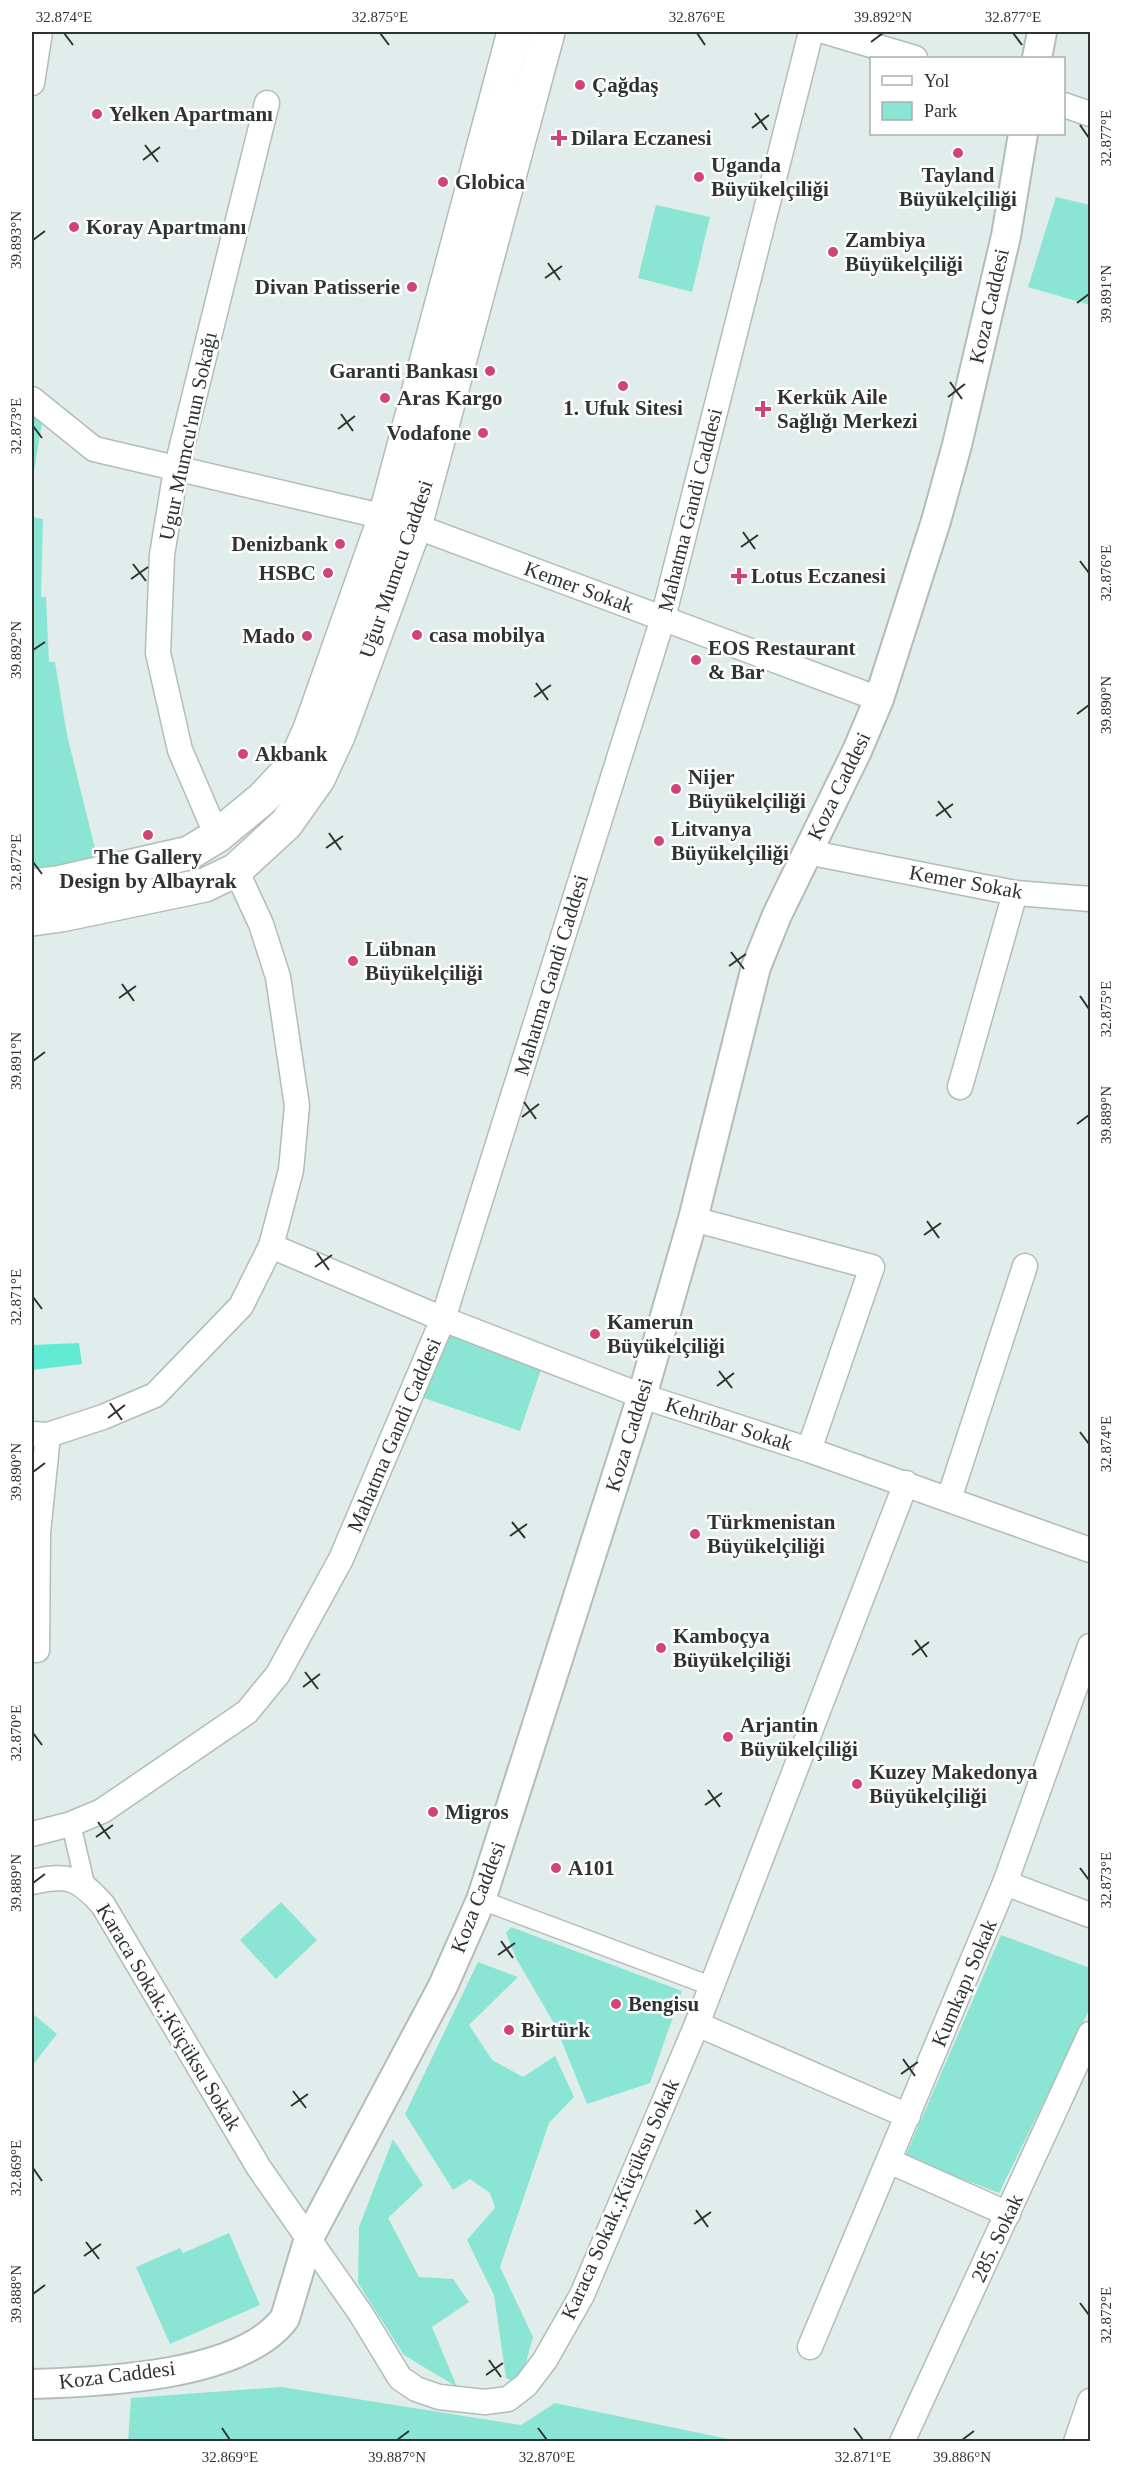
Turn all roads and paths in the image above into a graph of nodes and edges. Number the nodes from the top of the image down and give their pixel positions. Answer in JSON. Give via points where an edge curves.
{"nodes":[{"id":1,"x":40,"y":32,"type":"edge"},
{"id":2,"x":514,"y":32,"type":"edge"},
{"id":3,"x":548,"y":32,"type":"edge"},
{"id":4,"x":811,"y":32,"type":"edge"},
{"id":5,"x":827,"y":32,"type":"edge"},
{"id":6,"x":1042,"y":32,"type":"edge"},
{"id":7,"x":912,"y":57,"type":"edge"},
{"id":8,"x":1037,"y":57,"type":"edge"},
{"id":9,"x":32,"y":83,"type":"edge"},
{"id":10,"x":267,"y":103,"type":"dead end"},
{"id":11,"x":1065,"y":105,"type":"edge"},
{"id":12,"x":1090,"y":114,"type":"edge"},
{"id":13,"x":1023,"y":135,"type":"edge"},
{"id":14,"x":32,"y":399,"type":"edge"},
{"id":15,"x":176,"y":470,"type":"junction"},
{"id":16,"x":400,"y":522,"type":"junction"},
{"id":17,"x":663,"y":618,"type":"junction"},
{"id":18,"x":879,"y":699,"type":"junction"},
{"id":19,"x":217,"y":836,"type":"junction"},
{"id":20,"x":807,"y":852,"type":"junction"},
{"id":21,"x":236,"y":870,"type":"junction"},
{"id":22,"x":32,"y":886,"type":"edge"},
{"id":23,"x":1015,"y":892,"type":"junction"},
{"id":24,"x":1090,"y":899,"type":"edge"},
{"id":25,"x":32,"y":919,"type":"edge"},
{"id":26,"x":960,"y":1087,"type":"dead end"},
{"id":27,"x":693,"y":1219,"type":"junction"},
{"id":28,"x":271,"y":1246,"type":"junction"},
{"id":29,"x":1025,"y":1266,"type":"dead end"},
{"id":30,"x":444,"y":1319,"type":"junction"},
{"id":31,"x":642,"y":1396,"type":"junction"},
{"id":32,"x":40,"y":1434,"type":"edge"},
{"id":33,"x":809,"y":1450,"type":"junction"},
{"id":34,"x":906,"y":1483,"type":"junction"},
{"id":35,"x":950,"y":1499,"type":"junction"},
{"id":36,"x":1090,"y":1550,"type":"edge"},
{"id":37,"x":1090,"y":1646,"type":"edge"},
{"id":38,"x":32,"y":1649,"type":"edge"},
{"id":39,"x":71,"y":1824,"type":"junction"},
{"id":40,"x":32,"y":1834,"type":"edge"},
{"id":41,"x":32,"y":1882,"type":"edge"},
{"id":42,"x":1005,"y":1883,"type":"junction"},
{"id":43,"x":85,"y":1884,"type":"junction"},
{"id":44,"x":481,"y":1900,"type":"junction"},
{"id":45,"x":1090,"y":1915,"type":"edge"},
{"id":46,"x":711,"y":1986,"type":"junction"},
{"id":47,"x":697,"y":2024,"type":"junction"},
{"id":48,"x":1090,"y":2034,"type":"edge"},
{"id":49,"x":908,"y":2116,"type":"junction"},
{"id":50,"x":889,"y":2161,"type":"junction"},
{"id":51,"x":1008,"y":2214,"type":"junction"},
{"id":52,"x":309,"y":2238,"type":"junction"},
{"id":53,"x":810,"y":2347,"type":"dead end"},
{"id":54,"x":32,"y":2384,"type":"edge"},
{"id":55,"x":1090,"y":2401,"type":"edge"},
{"id":56,"x":902,"y":2442,"type":"edge"},
{"id":57,"x":1076,"y":2442,"type":"edge"}],
"edges":[{"from":1,"to":9,"type":"street"},
{"from":2,"to":16,"type":"main road","name":"Uğur Mumcu Caddesi"},
{"from":3,"to":16,"type":"main road","name":"Uğur Mumcu Caddesi"},
{"from":4,"to":17,"type":"street","name":"Mahatma Gandi Caddesi"},
{"from":5,"to":7,"type":"street"},
{"from":6,"to":8,"type":"street"},
{"from":10,"to":15,"type":"street","name":"Ugur Mumcu'nun Sokağı"},
{"from":11,"to":12,"type":"street"},
{"from":13,"to":18,"type":"street","name":"Koza Caddesi","via":[[1006,236],[957,445]]},
{"from":14,"to":15,"type":"street","name":"Kemer Sokak","via":[[94,449]]},
{"from":15,"to":16,"type":"street","name":"Kemer Sokak"},
{"from":15,"to":19,"type":"street","name":"Ugur Mumcu'nun Sokağı","via":[[162,555],[158,653],[180,750]]},
{"from":16,"to":17,"type":"street","name":"Kemer Sokak"},
{"from":16,"to":19,"type":"main road","name":"Uğur Mumcu Caddesi","via":[[294,765],[262,799]]},
{"from":16,"to":21,"type":"main road","name":"Uğur Mumcu Caddesi","via":[[338,736],[318,779],[286,824]]},
{"from":17,"to":18,"type":"street","name":"Kemer Sokak"},
{"from":17,"to":30,"type":"street","name":"Mahatma Gandi Caddesi"},
{"from":18,"to":20,"type":"street","name":"Koza Caddesi"},
{"from":19,"to":22,"type":"main road","name":"Uğur Mumcu Caddesi","via":[[189,853]]},
{"from":20,"to":23,"type":"street","name":"Kemer Sokak"},
{"from":20,"to":27,"type":"street","name":"Koza Caddesi","via":[[756,967]]},
{"from":21,"to":25,"type":"main road","name":"Uğur Mumcu Caddesi","via":[[205,885]]},
{"from":21,"to":28,"type":"street","via":[[261,924],[278,977],[297,1106],[291,1170]]},
{"from":23,"to":24,"type":"street","name":"Kemer Sokak"},
{"from":23,"to":26,"type":"street"},
{"from":27,"to":31,"type":"street","name":"Koza Caddesi"},
{"from":27,"to":33,"type":"street","via":[[872,1267]]},
{"from":28,"to":30,"type":"street","name":"Kehribar Sokak"},
{"from":28,"to":32,"type":"street","via":[[241,1306],[155,1395],[103,1417]]},
{"from":29,"to":35,"type":"street"},
{"from":30,"to":31,"type":"street","name":"Kehribar Sokak"},
{"from":30,"to":39,"type":"street","name":"Mahatma Gandi Caddesi","via":[[341,1559],[278,1674],[247,1712],[102,1811]]},
{"from":31,"to":33,"type":"street","name":"Kehribar Sokak"},
{"from":31,"to":44,"type":"street","name":"Koza Caddesi"},
{"from":32,"to":38,"type":"street","via":[[37,1650]]},
{"from":33,"to":34,"type":"street","name":"Kehribar Sokak"},
{"from":34,"to":35,"type":"street","name":"Kehribar Sokak"},
{"from":34,"to":46,"type":"street","name":"Karaca Sokak.;Küçüksu Sokak"},
{"from":35,"to":36,"type":"street","name":"Kehribar Sokak"},
{"from":37,"to":42,"type":"street","name":"Kumkapı Sokak"},
{"from":39,"to":40,"type":"street","name":"Mahatma Gandi Caddesi"},
{"from":39,"to":43,"type":"street"},
{"from":41,"to":43,"type":"street","name":"Karaca Sokak.;Küçüksu Sokak","via":[[59,1876]]},
{"from":42,"to":45,"type":"street"},
{"from":42,"to":49,"type":"street","name":"Kumkapı Sokak"},
{"from":43,"to":52,"type":"street","name":"Karaca Sokak.;Küçüksu Sokak","via":[[103,1905],[259,2168]]},
{"from":44,"to":46,"type":"street"},
{"from":44,"to":52,"type":"street","name":"Koza Caddesi","via":[[443,1986]]},
{"from":46,"to":47,"type":"street","name":"Karaca Sokak.;Küçüksu Sokak"},
{"from":47,"to":49,"type":"street"},
{"from":47,"to":52,"type":"street","name":"Karaca Sokak.;Küçüksu Sokak","via":[[582,2295],[545,2360],[526,2385],[508,2399],[485,2402],[439,2397],[400,2378]]},
{"from":48,"to":51,"type":"street","name":"285. Sokak"},
{"from":49,"to":50,"type":"street","name":"Kumkapı Sokak"},
{"from":50,"to":51,"type":"street"},
{"from":50,"to":53,"type":"street","name":"Kumkapı Sokak"},
{"from":51,"to":56,"type":"street","name":"285. Sokak"},
{"from":52,"to":54,"type":"street","name":"Koza Caddesi","via":[[285,2318],[268,2337],[251,2347],[146,2376]]},
{"from":55,"to":57,"type":"street"}]}
